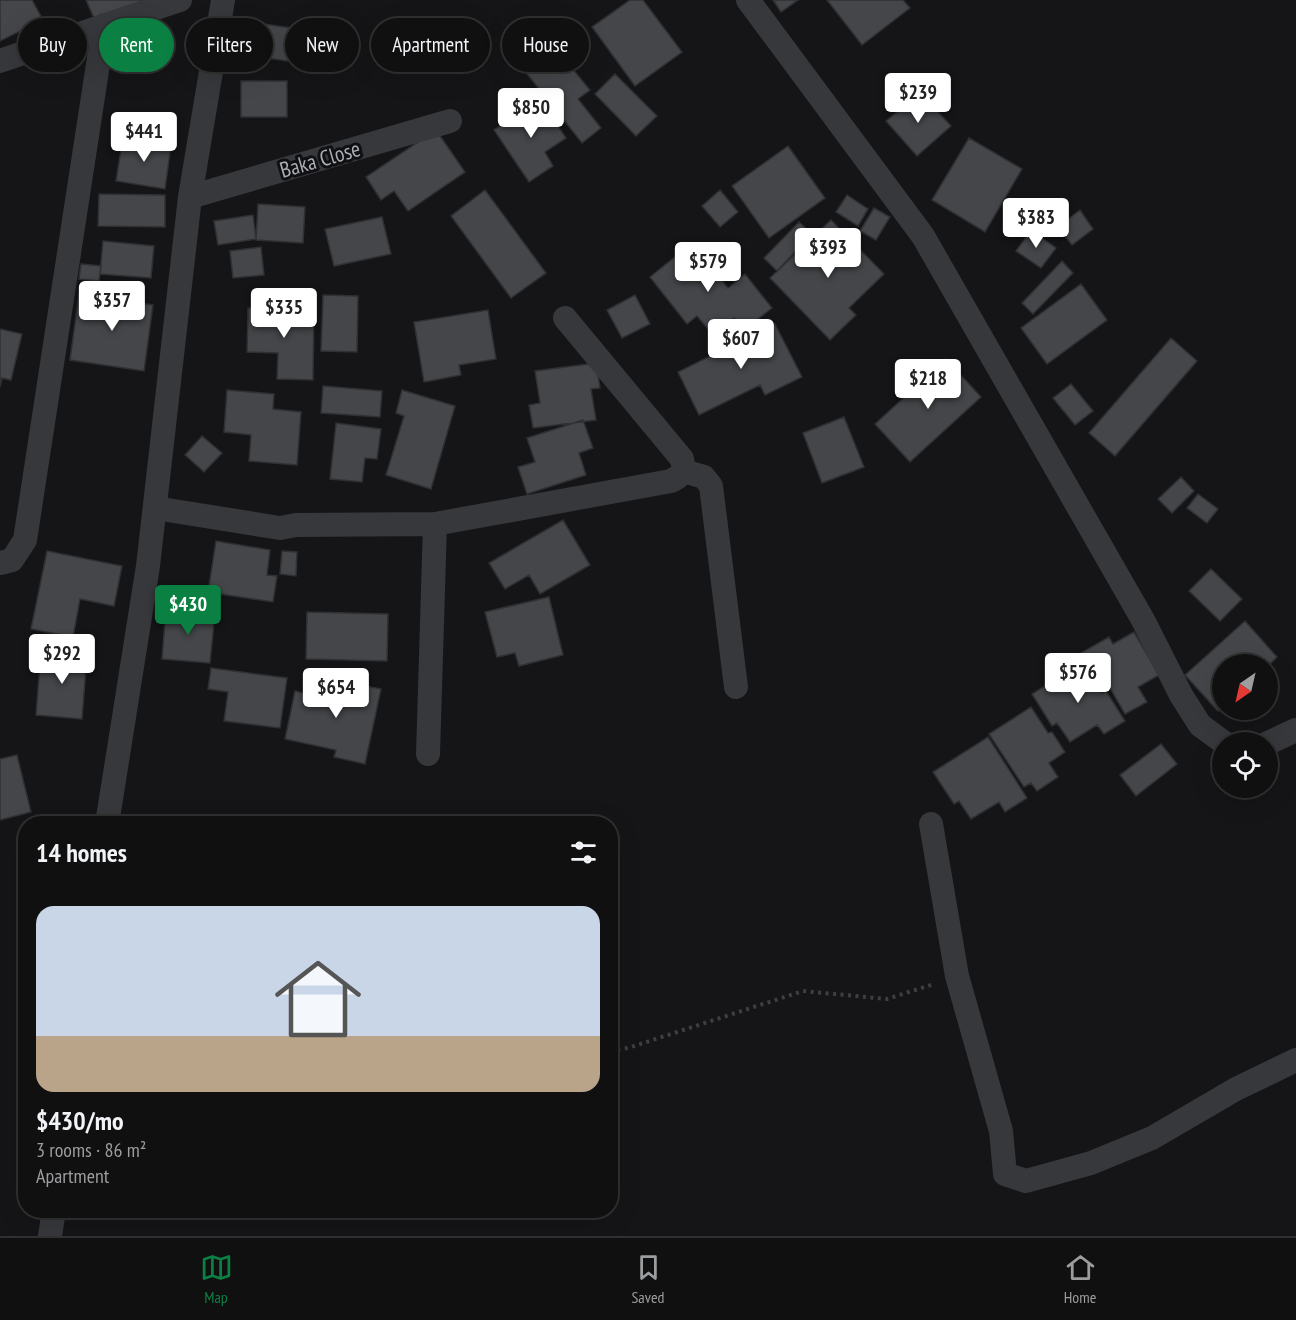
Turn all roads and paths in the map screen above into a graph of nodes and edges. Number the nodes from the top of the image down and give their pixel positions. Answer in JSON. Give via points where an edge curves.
{"nodes":[{"id":1,"x":180,"y":0,"type":"edge"},
{"id":2,"x":223,"y":0,"type":"edge"},
{"id":3,"x":748,"y":0,"type":"edge"},
{"id":4,"x":127,"y":18,"type":"edge"},
{"id":5,"x":99,"y":28,"type":"edge"},
{"id":6,"x":99,"y":59,"type":"edge"},
{"id":7,"x":0,"y":61,"type":"edge"},
{"id":8,"x":450,"y":121,"type":"dead end"},
{"id":9,"x":190,"y":197,"type":"junction"},
{"id":10,"x":565,"y":318,"type":"dead end"},
{"id":11,"x":684,"y":471,"type":"junction"},
{"id":12,"x":155,"y":508,"type":"junction"},
{"id":13,"x":435,"y":524,"type":"junction"},
{"id":14,"x":0,"y":563,"type":"edge"},
{"id":15,"x":736,"y":687,"type":"dead end"},
{"id":16,"x":1296,"y":730,"type":"edge"},
{"id":17,"x":1212,"y":734,"type":"edge"},
{"id":18,"x":1278,"y":738,"type":"edge"},
{"id":19,"x":428,"y":754,"type":"dead end"},
{"id":20,"x":108,"y":816,"type":"edge"},
{"id":21,"x":931,"y":824,"type":"dead end"},
{"id":22,"x":957,"y":976,"type":"junction"},
{"id":23,"x":618,"y":1050,"type":"edge"},
{"id":24,"x":1296,"y":1060,"type":"edge"},
{"id":25,"x":53,"y":1218,"type":"edge"},
{"id":26,"x":50,"y":1236,"type":"edge"}],
"edges":[{"from":1,"to":4,"type":"street"},
{"from":2,"to":9,"type":"street"},
{"from":3,"to":17,"type":"street","via":[[923,236],[1143,621],[1181,695],[1200,725]]},
{"from":5,"to":7,"type":"street"},
{"from":6,"to":14,"type":"street","via":[[25,540],[12,560]]},
{"from":8,"to":9,"type":"street","name":"Baka Close"},
{"from":9,"to":12,"type":"street"},
{"from":10,"to":11,"type":"street","via":[[682,459]]},
{"from":11,"to":13,"type":"street","via":[[671,481]]},
{"from":11,"to":15,"type":"street","via":[[704,477],[711,486]]},
{"from":12,"to":13,"type":"street","via":[[280,528]]},
{"from":12,"to":20,"type":"street"},
{"from":13,"to":19,"type":"street"},
{"from":16,"to":18,"type":"street"},
{"from":21,"to":22,"type":"street"},
{"from":22,"to":23,"type":"path","via":[[887,999],[803,991]]},
{"from":22,"to":24,"type":"street","via":[[1001,1131],[1005,1174],[1026,1181],[1091,1163],[1152,1138],[1236,1089]]},
{"from":25,"to":26,"type":"street"}]}
